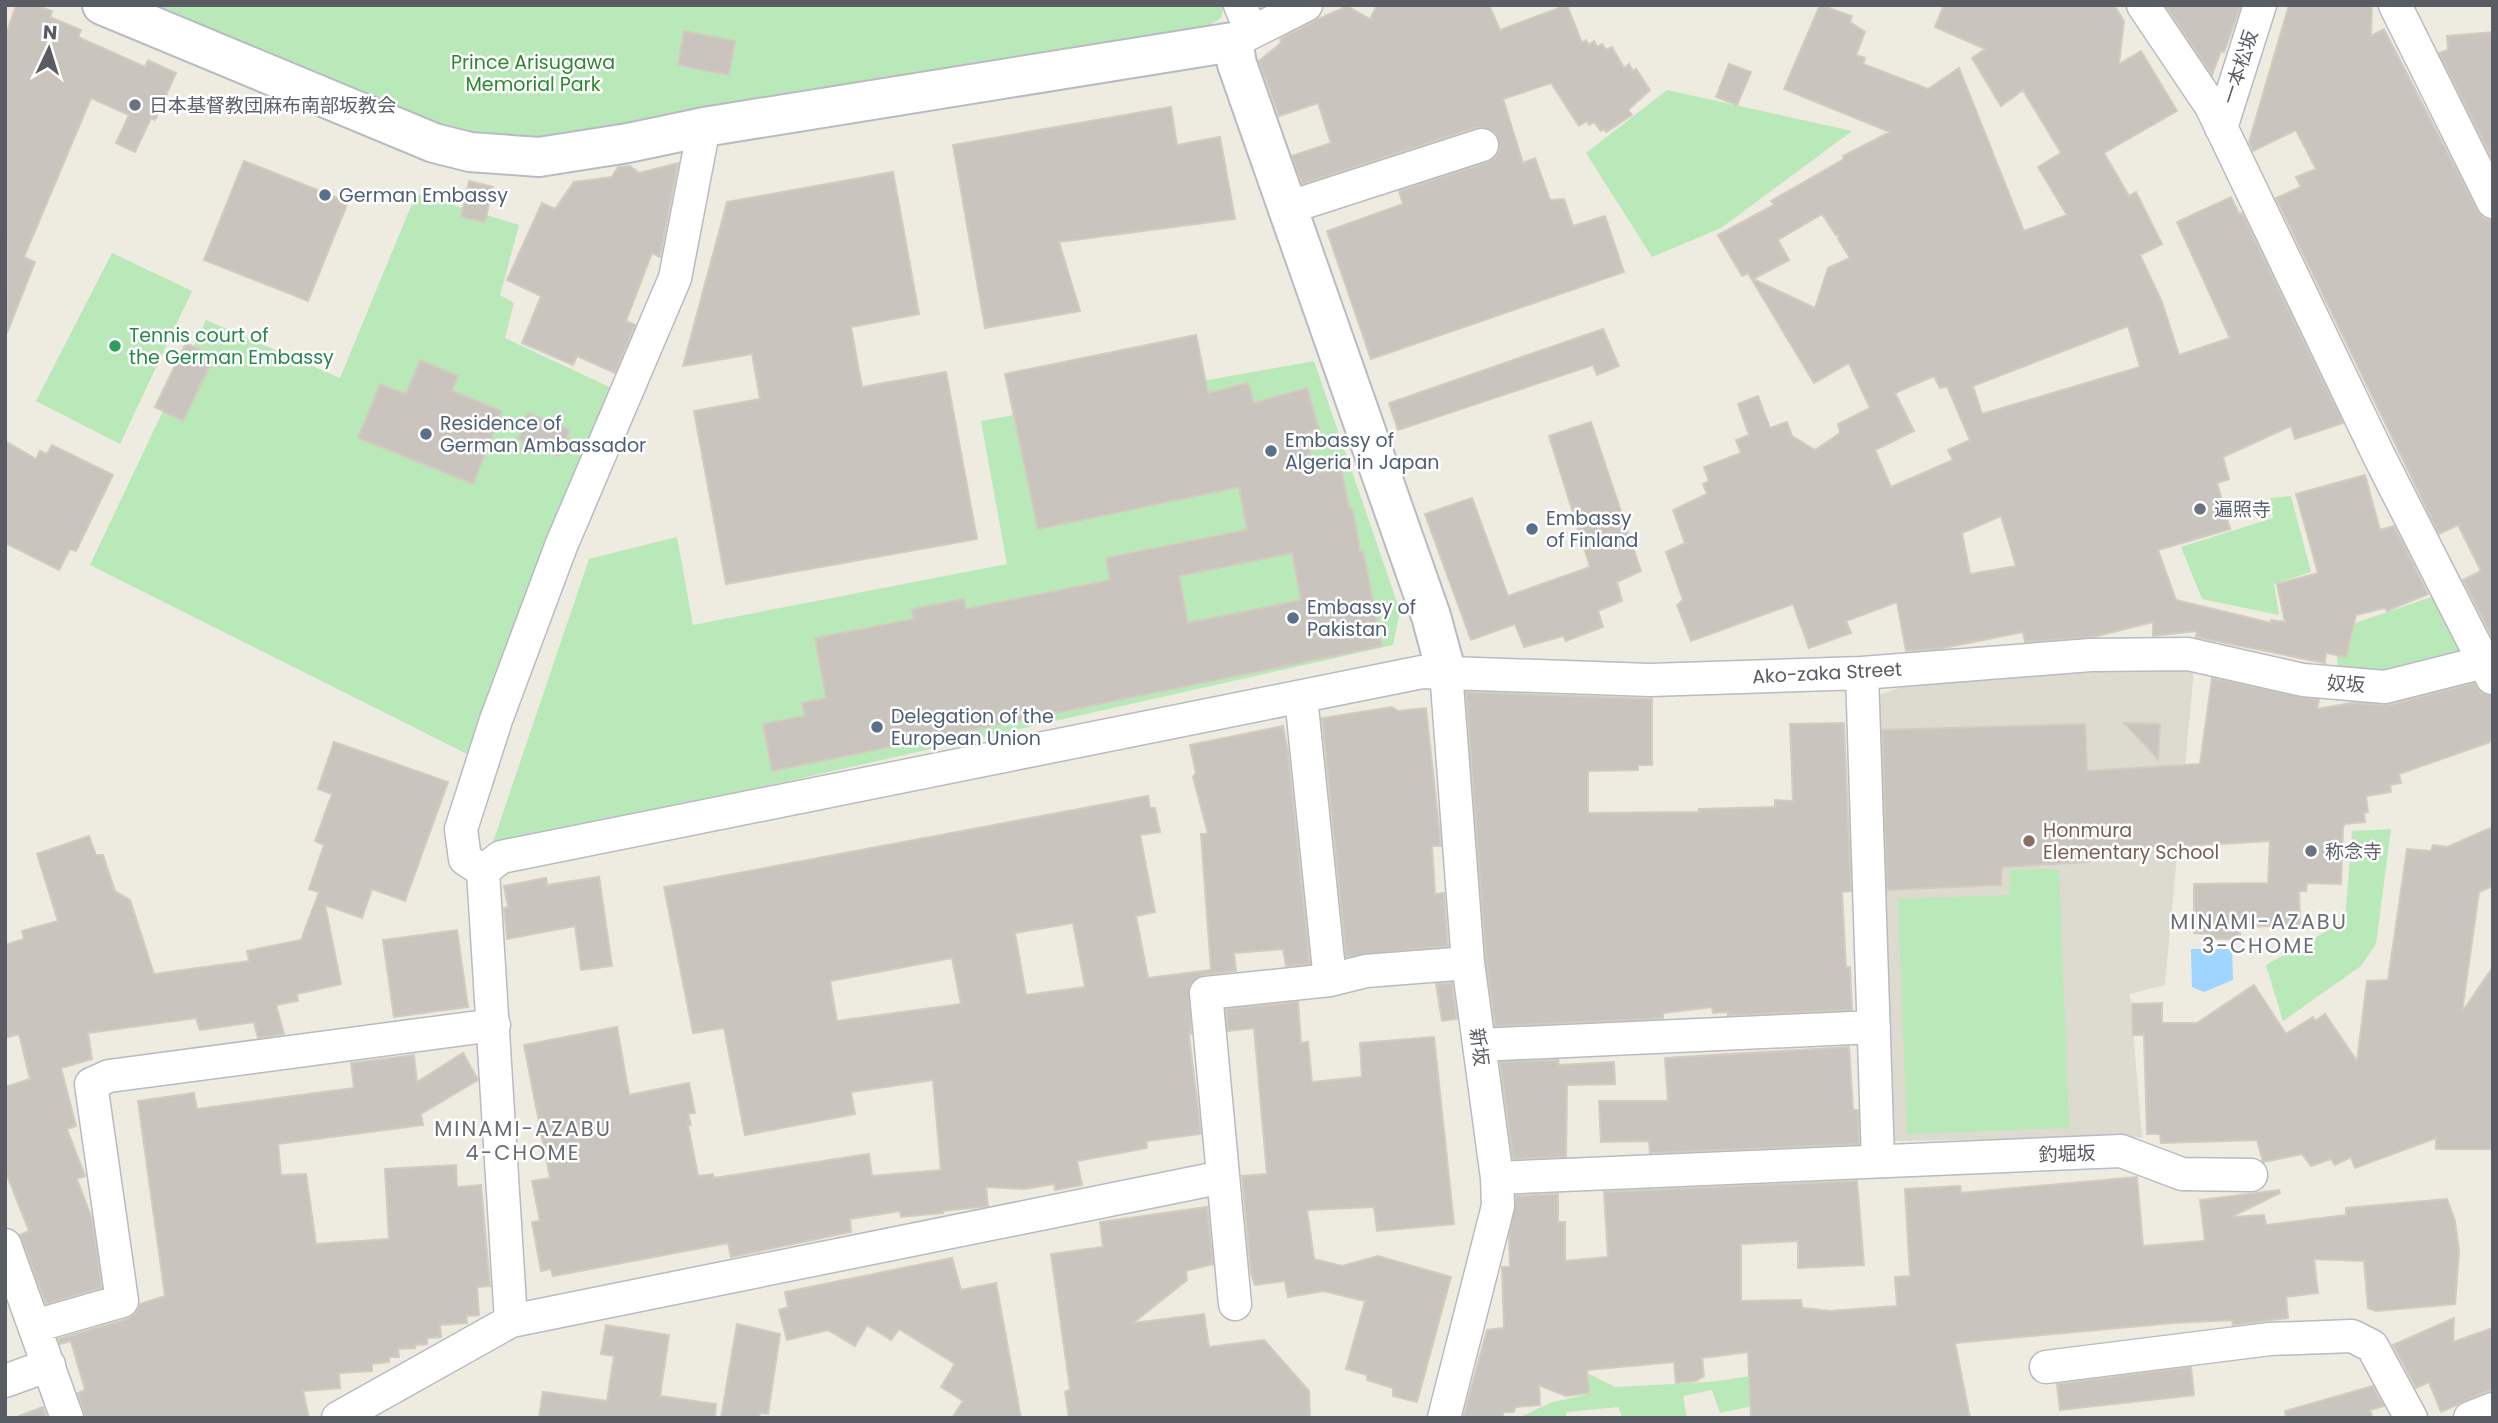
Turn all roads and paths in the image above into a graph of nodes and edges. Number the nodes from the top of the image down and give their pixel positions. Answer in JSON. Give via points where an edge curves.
{"nodes":[{"id":1,"x":102,"y":5,"type":"edge"},
{"id":2,"x":1306,"y":5,"type":"edge"},
{"id":3,"x":2143,"y":5,"type":"edge"},
{"id":4,"x":2260,"y":5,"type":"edge"},
{"id":5,"x":2395,"y":5,"type":"edge"},
{"id":6,"x":1241,"y":26,"type":"edge"},
{"id":7,"x":704,"y":127,"type":"junction"},
{"id":8,"x":2221,"y":128,"type":"junction"},
{"id":9,"x":1482,"y":145,"type":"dead end"},
{"id":10,"x":2493,"y":202,"type":"edge"},
{"id":11,"x":1287,"y":208,"type":"junction"},
{"id":12,"x":2207,"y":660,"type":"joint"},
{"id":13,"x":2488,"y":670,"type":"edge"},
{"id":14,"x":1446,"y":671,"type":"junction"},
{"id":15,"x":1862,"y":673,"type":"junction"},
{"id":16,"x":1301,"y":697,"type":"junction"},
{"id":17,"x":483,"y":871,"type":"junction"},
{"id":18,"x":1468,"y":963,"type":"junction"},
{"id":19,"x":1330,"y":980,"type":"junction"},
{"id":20,"x":494,"y":1025,"type":"junction"},
{"id":21,"x":1874,"y":1027,"type":"junction"},
{"id":22,"x":1479,"y":1045,"type":"junction"},
{"id":23,"x":1878,"y":1161,"type":"junction"},
{"id":24,"x":2251,"y":1175,"type":"dead end"},
{"id":25,"x":1223,"y":1177,"type":"junction"},
{"id":26,"x":1497,"y":1178,"type":"junction"},
{"id":27,"x":5,"y":1245,"type":"edge"},
{"id":28,"x":1235,"y":1304,"type":"dead end"},
{"id":29,"x":511,"y":1321,"type":"junction"},
{"id":30,"x":35,"y":1326,"type":"junction"},
{"id":31,"x":49,"y":1365,"type":"junction"},
{"id":32,"x":2046,"y":1367,"type":"dead end"},
{"id":33,"x":5,"y":1381,"type":"edge"},
{"id":34,"x":2493,"y":1409,"type":"edge"},
{"id":35,"x":67,"y":1418,"type":"edge"},
{"id":36,"x":338,"y":1418,"type":"edge"},
{"id":37,"x":1444,"y":1418,"type":"edge"},
{"id":38,"x":2411,"y":1418,"type":"edge"},
{"id":39,"x":2470,"y":1418,"type":"edge"}],
"edges":[{"from":1,"to":7,"type":"street","via":[[434,143],[470,152],[539,157]]},
{"from":2,"to":6,"type":"street"},
{"from":3,"to":8,"type":"street"},
{"from":4,"to":8,"type":"street","name":"一本松坂"},
{"from":5,"to":10,"type":"street"},
{"from":6,"to":7,"type":"street"},
{"from":6,"to":11,"type":"street","via":[[1237,64]]},
{"from":7,"to":17,"type":"street","via":[[675,278],[561,546],[461,829],[465,859]]},
{"from":8,"to":13,"type":"street"},
{"from":9,"to":11,"type":"street"},
{"from":11,"to":14,"type":"street","via":[[1435,628]]},
{"from":12,"to":13,"type":"street","name":"奴坂","via":[[2303,680],[2385,687]]},
{"from":12,"to":15,"type":"street","name":"Ako-zaka Street","via":[[2188,654],[2091,655]]},
{"from":14,"to":15,"type":"street","name":"Ako-zaka Street","via":[[1650,680]]},
{"from":14,"to":16,"type":"street","name":"Ako-zaka Street"},
{"from":14,"to":18,"type":"street","name":"新坂"},
{"from":15,"to":21,"type":"street"},
{"from":16,"to":17,"type":"street","name":"Ako-zaka Street","via":[[501,857]]},
{"from":16,"to":19,"type":"street"},
{"from":17,"to":20,"type":"street"},
{"from":18,"to":19,"type":"street","via":[[1366,971]]},
{"from":18,"to":22,"type":"street","name":"新坂"},
{"from":19,"to":25,"type":"street","via":[[1206,993]]},
{"from":20,"to":29,"type":"street"},
{"from":20,"to":30,"type":"street","via":[[109,1076],[92,1084],[122,1301]]},
{"from":21,"to":22,"type":"street"},
{"from":21,"to":23,"type":"street"},
{"from":22,"to":26,"type":"street","name":"新坂"},
{"from":23,"to":24,"type":"street","name":"釣堀坂","via":[[2121,1152],[2182,1174]]},
{"from":23,"to":26,"type":"street","name":"釣堀坂"},
{"from":25,"to":28,"type":"street"},
{"from":25,"to":29,"type":"street"},
{"from":26,"to":37,"type":"street","name":"新坂","via":[[1493,1229]]},
{"from":27,"to":30,"type":"street"},
{"from":29,"to":36,"type":"street"},
{"from":30,"to":31,"type":"street"},
{"from":31,"to":33,"type":"street"},
{"from":31,"to":35,"type":"street"},
{"from":32,"to":38,"type":"street","via":[[2270,1339],[2352,1336],[2372,1346]]},
{"from":34,"to":39,"type":"street"}]}
